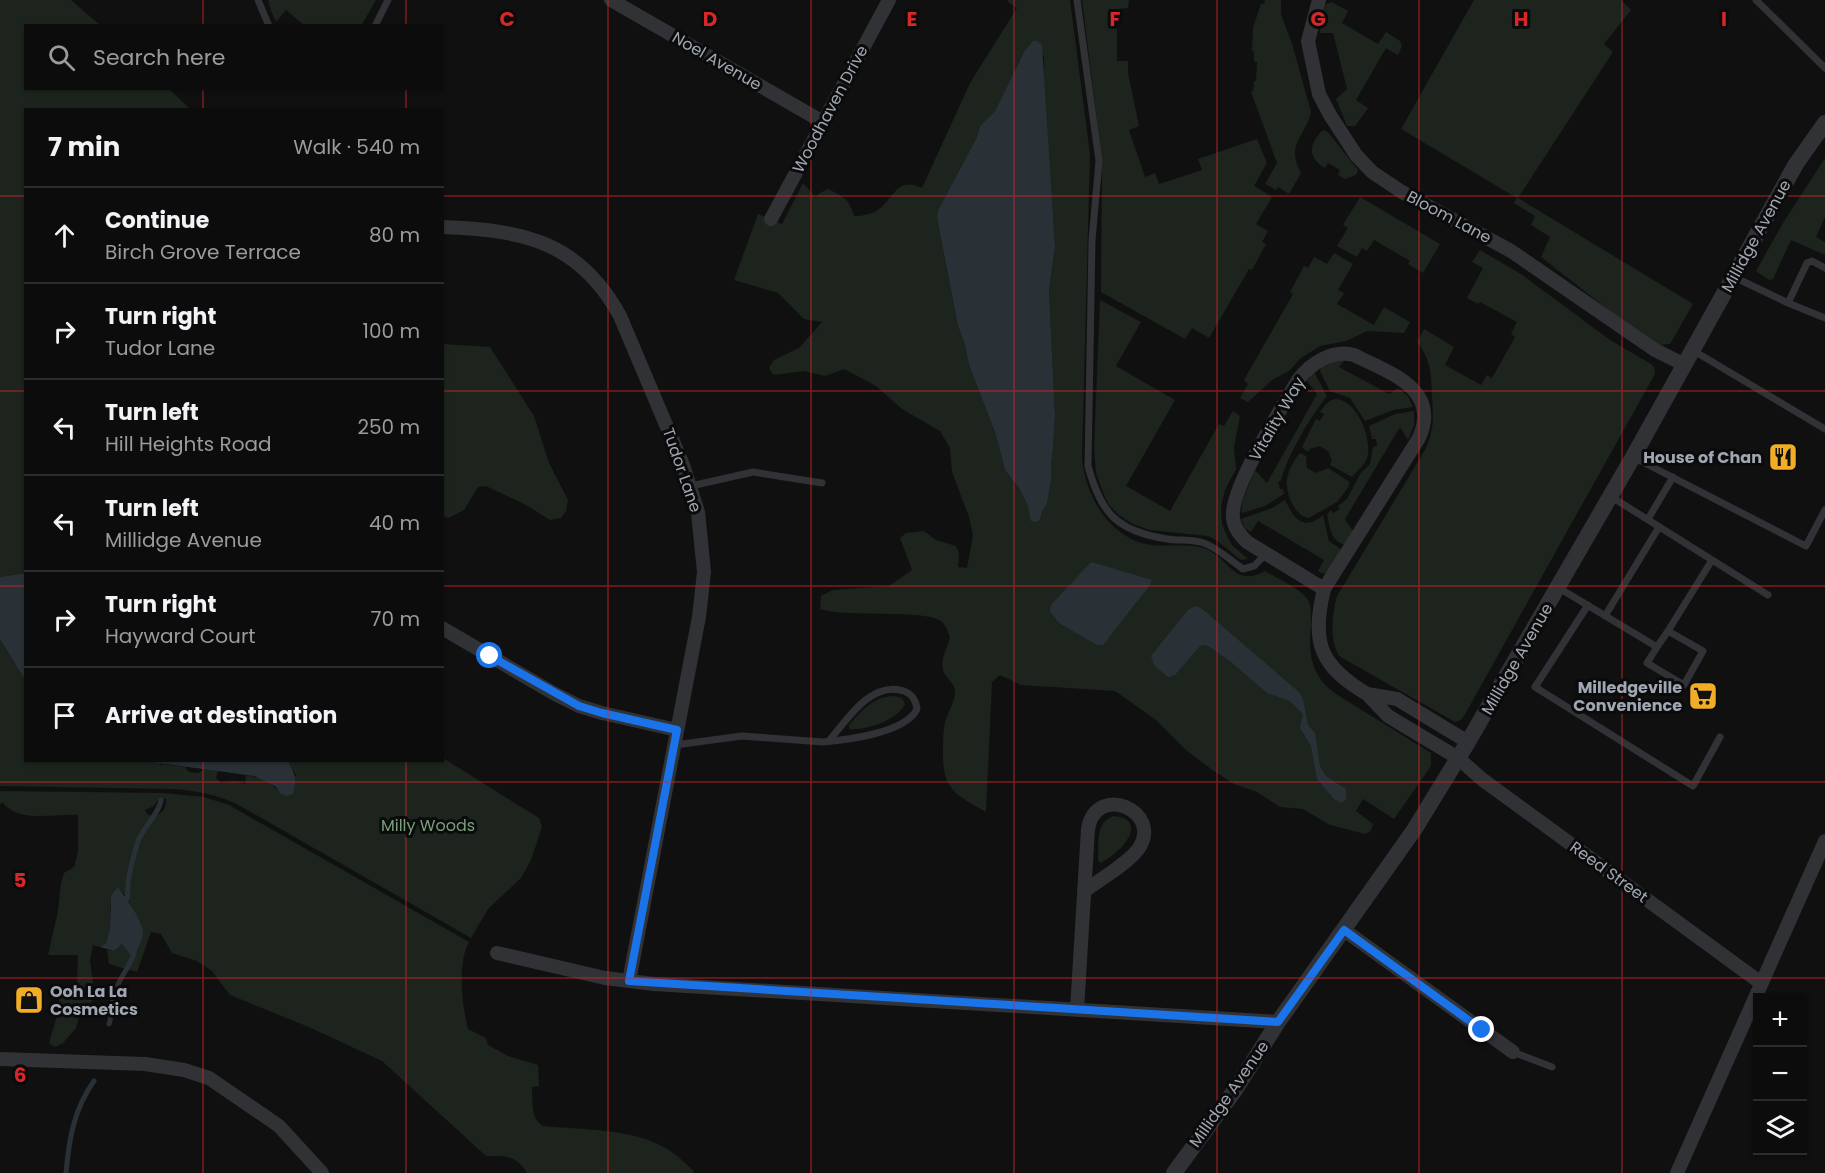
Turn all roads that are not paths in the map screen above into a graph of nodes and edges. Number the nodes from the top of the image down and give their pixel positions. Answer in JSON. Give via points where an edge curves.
{"nodes":[{"id":1,"x":258,"y":0,"type":"edge"},
{"id":2,"x":388,"y":0,"type":"edge"},
{"id":3,"x":611,"y":0,"type":"edge"},
{"id":4,"x":889,"y":0,"type":"edge"},
{"id":5,"x":1077,"y":0,"type":"edge"},
{"id":6,"x":1319,"y":0,"type":"edge"},
{"id":7,"x":1756,"y":0,"type":"edge"},
{"id":8,"x":267,"y":24,"type":"edge"},
{"id":9,"x":376,"y":24,"type":"edge"},
{"id":10,"x":1825,"y":68,"type":"edge"},
{"id":11,"x":823,"y":122,"type":"junction"},
{"id":12,"x":1825,"y":123,"type":"edge"},
{"id":13,"x":771,"y":219,"type":"dead end"},
{"id":14,"x":444,"y":227,"type":"edge"},
{"id":15,"x":1825,"y":268,"type":"edge"},
{"id":16,"x":1734,"y":277,"type":"junction"},
{"id":17,"x":1788,"y":303,"type":"junction"},
{"id":18,"x":1825,"y":318,"type":"edge"},
{"id":19,"x":1690,"y":358,"type":"junction"},
{"id":20,"x":1825,"y":429,"type":"edge"},
{"id":21,"x":1633,"y":457,"type":"junction"},
{"id":22,"x":1673,"y":477,"type":"junction"},
{"id":23,"x":822,"y":483,"type":"dead end"},
{"id":24,"x":691,"y":486,"type":"junction"},
{"id":25,"x":1610,"y":496,"type":"junction"},
{"id":26,"x":1825,"y":510,"type":"edge"},
{"id":27,"x":1648,"y":519,"type":"junction"},
{"id":28,"x":1659,"y":527,"type":"junction"},
{"id":29,"x":1266,"y":554,"type":"junction"},
{"id":30,"x":1712,"y":560,"type":"junction"},
{"id":31,"x":1558,"y":587,"type":"junction"},
{"id":32,"x":1324,"y":589,"type":"junction"},
{"id":33,"x":1768,"y":595,"type":"dead end"},
{"id":34,"x":1588,"y":605,"type":"junction"},
{"id":35,"x":1605,"y":616,"type":"junction"},
{"id":36,"x":444,"y":629,"type":"edge"},
{"id":37,"x":1668,"y":631,"type":"junction"},
{"id":38,"x":1657,"y":647,"type":"junction"},
{"id":39,"x":1367,"y":694,"type":"junction"},
{"id":40,"x":677,"y":730,"type":"junction"},
{"id":41,"x":1720,"y":737,"type":"dead end"},
{"id":42,"x":829,"y":741,"type":"junction"},
{"id":43,"x":1468,"y":742,"type":"junction"},
{"id":44,"x":675,"y":745,"type":"junction"},
{"id":45,"x":1458,"y":758,"type":"junction"},
{"id":46,"x":1825,"y":841,"type":"edge"},
{"id":47,"x":1084,"y":891,"type":"junction"},
{"id":48,"x":1344,"y":930,"type":"junction"},
{"id":49,"x":497,"y":953,"type":"dead end"},
{"id":50,"x":629,"y":981,"type":"junction"},
{"id":51,"x":1761,"y":983,"type":"junction"},
{"id":52,"x":1077,"y":1010,"type":"junction"},
{"id":53,"x":1278,"y":1022,"type":"junction"},
{"id":54,"x":1513,"y":1052,"type":"joint"},
{"id":55,"x":0,"y":1059,"type":"edge"},
{"id":56,"x":1552,"y":1067,"type":"dead end"},
{"id":57,"x":322,"y":1173,"type":"edge"},
{"id":58,"x":1174,"y":1173,"type":"edge"},
{"id":59,"x":1677,"y":1173,"type":"edge"}],
"edges":[{"from":1,"to":8,"type":"lane"},
{"from":2,"to":9,"type":"lane"},
{"from":3,"to":11,"type":"street","name":"Noel Avenue"},
{"from":4,"to":11,"type":"street","name":"Woodhaven Drive"},
{"from":5,"to":29,"type":"lane","via":[[1099,161],[1092,240],[1088,466],[1095,490],[1104,509],[1123,525],[1147,536],[1207,544],[1243,569],[1254,566]]},
{"from":6,"to":19,"type":"street","name":"Bloom Lane","via":[[1308,41],[1319,94],[1356,155],[1372,172],[1511,251],[1655,350]]},
{"from":7,"to":10,"type":"lane"},
{"from":11,"to":13,"type":"street","name":"Woodhaven Drive"},
{"from":12,"to":16,"type":"street","name":"Millidge Avenue","via":[[1796,164]]},
{"from":14,"to":24,"type":"street","name":"Tudor Lane","via":[[532,239],[553,247],[592,275],[608,293],[620,316]]},
{"from":15,"to":17,"type":"lane","via":[[1812,261],[1808,263]]},
{"from":16,"to":17,"type":"lane"},
{"from":16,"to":19,"type":"street","name":"Millidge Avenue"},
{"from":17,"to":18,"type":"lane"},
{"from":19,"to":20,"type":"lane"},
{"from":19,"to":21,"type":"street","name":"Millidge Avenue"},
{"from":21,"to":22,"type":"lane"},
{"from":21,"to":25,"type":"street","name":"Millidge Avenue"},
{"from":22,"to":26,"type":"lane","via":[[1806,546]]},
{"from":22,"to":27,"type":"lane"},
{"from":23,"to":24,"type":"lane","via":[[753,472]]},
{"from":24,"to":40,"type":"street","name":"Tudor Lane","via":[[702,542],[703,592]]},
{"from":25,"to":27,"type":"lane"},
{"from":25,"to":31,"type":"street","name":"Millidge Avenue"},
{"from":27,"to":28,"type":"lane"},
{"from":28,"to":30,"type":"lane"},
{"from":28,"to":35,"type":"lane"},
{"from":29,"to":32,"type":"street","name":"Vitality Way"},
{"from":29,"to":32,"type":"street","name":"Vitality Way","via":[[1238,532],[1233,507],[1251,464],[1305,371],[1324,358],[1344,354],[1405,382],[1421,400],[1423,428]]},
{"from":30,"to":33,"type":"lane"},
{"from":30,"to":37,"type":"lane"},
{"from":31,"to":34,"type":"lane"},
{"from":31,"to":43,"type":"street","name":"Millidge Avenue"},
{"from":32,"to":39,"type":"street","name":"Vitality Way","via":[[1318,611],[1319,642],[1325,658],[1336,672]]},
{"from":34,"to":35,"type":"lane"},
{"from":34,"to":41,"type":"lane","via":[[1535,687],[1693,786]]},
{"from":35,"to":38,"type":"lane"},
{"from":36,"to":40,"type":"street","via":[[579,706]]},
{"from":37,"to":38,"type":"lane"},
{"from":37,"to":38,"type":"lane","via":[[1703,651],[1684,685],[1647,663]]},
{"from":39,"to":43,"type":"street","name":"Vitality Way","via":[[1398,699]]},
{"from":39,"to":45,"type":"street","name":"Vitality Way","via":[[1388,716]]},
{"from":40,"to":44,"type":"street","name":"Tudor Lane"},
{"from":42,"to":42,"type":"lane","via":[[871,697],[892,690],[914,698],[917,709],[905,721],[862,736]]},
{"from":42,"to":44,"type":"lane","via":[[742,736]]},
{"from":43,"to":45,"type":"street","name":"Millidge Avenue"},
{"from":44,"to":50,"type":"street","name":"Tudor Lane"},
{"from":45,"to":48,"type":"street","name":"Millidge Avenue","via":[[1414,830]]},
{"from":45,"to":51,"type":"street","name":"Reed Street"},
{"from":46,"to":51,"type":"street"},
{"from":47,"to":47,"type":"street","via":[[1140,846],[1143,825],[1130,808],[1111,804],[1092,817]]},
{"from":47,"to":52,"type":"street"},
{"from":48,"to":53,"type":"street","name":"Millidge Avenue"},
{"from":48,"to":54,"type":"street"},
{"from":49,"to":50,"type":"street"},
{"from":50,"to":52,"type":"street"},
{"from":51,"to":59,"type":"street"},
{"from":52,"to":53,"type":"street"},
{"from":53,"to":58,"type":"street","name":"Millidge Avenue"},
{"from":54,"to":56,"type":"lane"},
{"from":55,"to":57,"type":"street","via":[[144,1065],[209,1078],[279,1126]]}]}
